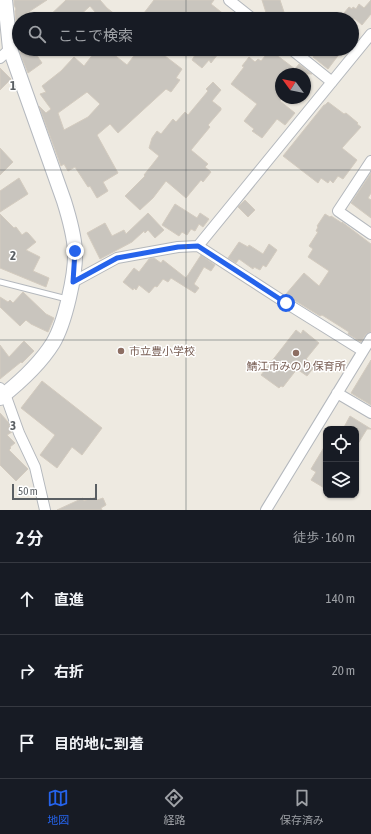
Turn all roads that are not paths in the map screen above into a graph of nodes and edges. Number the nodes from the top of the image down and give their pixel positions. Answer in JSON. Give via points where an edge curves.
{"nodes":[{"id":1,"x":5,"y":0,"type":"edge"},
{"id":2,"x":229,"y":0,"type":"edge"},
{"id":3,"x":244,"y":12,"type":"edge"},
{"id":4,"x":371,"y":34,"type":"edge"},
{"id":5,"x":359,"y":49,"type":"edge"},
{"id":6,"x":5,"y":54,"type":"edge"},
{"id":7,"x":299,"y":56,"type":"edge"},
{"id":8,"x":353,"y":56,"type":"edge"},
{"id":9,"x":332,"y":82,"type":"junction"},
{"id":10,"x":371,"y":162,"type":"edge"},
{"id":11,"x":371,"y":234,"type":"edge"},
{"id":12,"x":198,"y":246,"type":"junction"},
{"id":13,"x":0,"y":282,"type":"edge"},
{"id":14,"x":73,"y":282,"type":"junction"},
{"id":15,"x":68,"y":299,"type":"junction"},
{"id":16,"x":371,"y":338,"type":"edge"},
{"id":17,"x":364,"y":351,"type":"junction"},
{"id":18,"x":2,"y":393,"type":"edge"},
{"id":19,"x":337,"y":393,"type":"junction"},
{"id":20,"x":371,"y":413,"type":"edge"},
{"id":21,"x":45,"y":510,"type":"edge"},
{"id":22,"x":266,"y":510,"type":"edge"}],
"edges":[{"from":1,"to":6,"type":"street"},
{"from":2,"to":3,"type":"street"},
{"from":4,"to":5,"type":"street"},
{"from":6,"to":14,"type":"street","via":[[70,222],[75,251]]},
{"from":7,"to":9,"type":"street"},
{"from":8,"to":9,"type":"street"},
{"from":9,"to":12,"type":"street"},
{"from":10,"to":11,"type":"street","via":[[338,211]]},
{"from":12,"to":14,"type":"street","via":[[117,258]]},
{"from":12,"to":17,"type":"street"},
{"from":13,"to":15,"type":"lane"},
{"from":14,"to":15,"type":"street"},
{"from":15,"to":18,"type":"street","via":[[53,342],[38,363]]},
{"from":16,"to":17,"type":"street"},
{"from":17,"to":19,"type":"street"},
{"from":18,"to":21,"type":"street","via":[[35,467]]},
{"from":19,"to":20,"type":"street"},
{"from":19,"to":22,"type":"street"}]}
